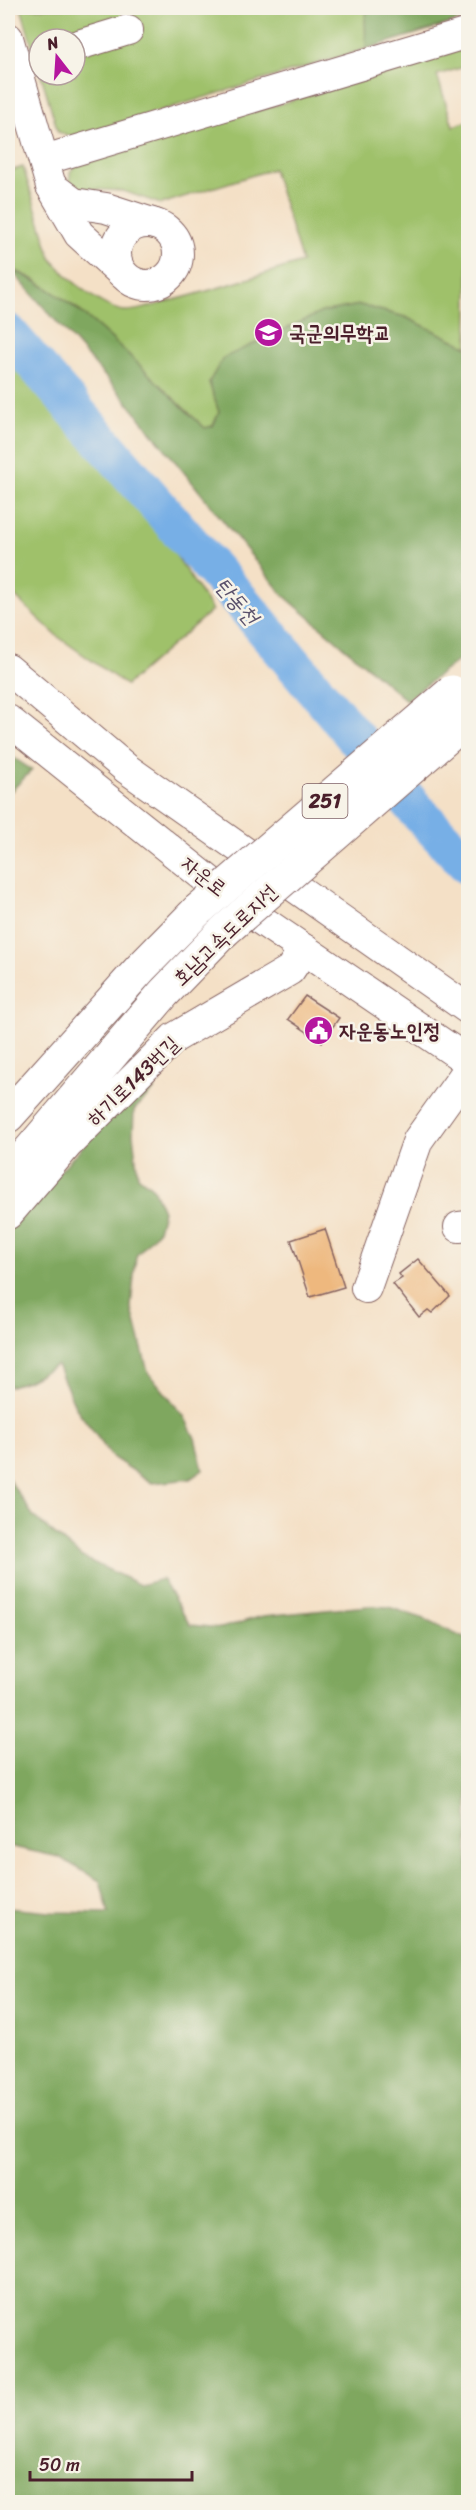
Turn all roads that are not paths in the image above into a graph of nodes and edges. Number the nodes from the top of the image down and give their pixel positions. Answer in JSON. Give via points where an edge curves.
{"nodes":[{"id":1,"x":128,"y":30,"type":"dead end"},
{"id":2,"x":468,"y":33,"type":"edge"},
{"id":3,"x":87,"y":42,"type":"edge"},
{"id":4,"x":21,"y":53,"type":"edge"},
{"id":5,"x":47,"y":173,"type":"junction"},
{"id":6,"x":155,"y":224,"type":"junction"},
{"id":7,"x":123,"y":274,"type":"junction"},
{"id":8,"x":8,"y":669,"type":"edge"},
{"id":9,"x":460,"y":685,"type":"edge"},
{"id":10,"x":468,"y":719,"type":"edge"},
{"id":11,"x":8,"y":720,"type":"edge"},
{"id":12,"x":304,"y":949,"type":"junction"},
{"id":13,"x":468,"y":1009,"type":"edge"},
{"id":14,"x":468,"y":1061,"type":"edge"},
{"id":15,"x":468,"y":1070,"type":"edge"},
{"id":16,"x":8,"y":1116,"type":"edge"},
{"id":17,"x":8,"y":1176,"type":"edge"},
{"id":18,"x":8,"y":1214,"type":"edge"},
{"id":19,"x":366,"y":1288,"type":"dead end"}],
"edges":[{"from":1,"to":3,"type":"street"},
{"from":2,"to":5,"type":"street"},
{"from":4,"to":5,"type":"street"},
{"from":5,"to":6,"type":"street","via":[[74,203],[106,208]]},
{"from":5,"to":7,"type":"street","via":[[79,234]]},
{"from":6,"to":7,"type":"street","via":[[135,225],[120,237],[115,256]]},
{"from":6,"to":7,"type":"street","via":[[165,228],[178,246],[176,267],[170,276],[150,286],[139,285]]},
{"from":8,"to":13,"type":"street","name":"자운로","via":[[127,769]]},
{"from":9,"to":16,"type":"highway","name":"호남고속도로지선","number":"251","bridge":true,"via":[[198,910]]},
{"from":10,"to":17,"type":"highway","name":"호남고속도로지선","number":"251","bridge":true,"via":[[223,932],[164,993]]},
{"from":11,"to":12,"type":"street","name":"자운로","via":[[242,906]]},
{"from":12,"to":14,"type":"street","name":"자운로"},
{"from":12,"to":18,"type":"street","name":"하기로143번길","via":[[290,970],[174,1038],[67,1145]]},
{"from":15,"to":19,"type":"street","via":[[418,1140]]}]}
